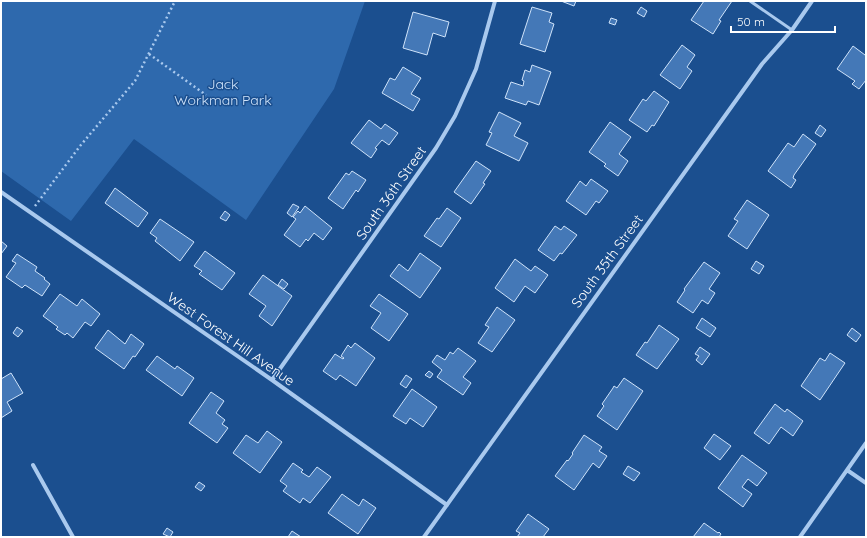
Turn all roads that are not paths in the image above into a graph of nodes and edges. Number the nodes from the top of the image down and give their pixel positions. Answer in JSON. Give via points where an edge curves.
{"nodes":[{"id":1,"x":495,"y":1,"type":"edge"},
{"id":2,"x":750,"y":1,"type":"edge"},
{"id":3,"x":812,"y":1,"type":"edge"},
{"id":4,"x":792,"y":30,"type":"junction"},
{"id":5,"x":1,"y":192,"type":"edge"},
{"id":6,"x":272,"y":380,"type":"junction"},
{"id":7,"x":866,"y":443,"type":"edge"},
{"id":8,"x":33,"y":465,"type":"dead end"},
{"id":9,"x":847,"y":470,"type":"junction"},
{"id":10,"x":866,"y":483,"type":"edge"},
{"id":11,"x":447,"y":505,"type":"junction"},
{"id":12,"x":73,"y":537,"type":"edge"},
{"id":13,"x":424,"y":537,"type":"edge"},
{"id":14,"x":800,"y":537,"type":"edge"}],
"edges":[{"from":1,"to":6,"type":"street","name":"South 36th Street","via":[[476,69],[455,116],[436,148]]},
{"from":2,"to":4,"type":"lane"},
{"from":3,"to":4,"type":"street","name":"South 35th Street"},
{"from":4,"to":11,"type":"street","name":"South 35th Street","via":[[762,64]]},
{"from":5,"to":6,"type":"street","name":"West Forest Hill Avenue"},
{"from":6,"to":11,"type":"street","name":"West Forest Hill Avenue"},
{"from":7,"to":9,"type":"street"},
{"from":8,"to":12,"type":"street"},
{"from":9,"to":10,"type":"street"},
{"from":9,"to":14,"type":"street"},
{"from":11,"to":13,"type":"street","name":"South 35th Street"}]}
